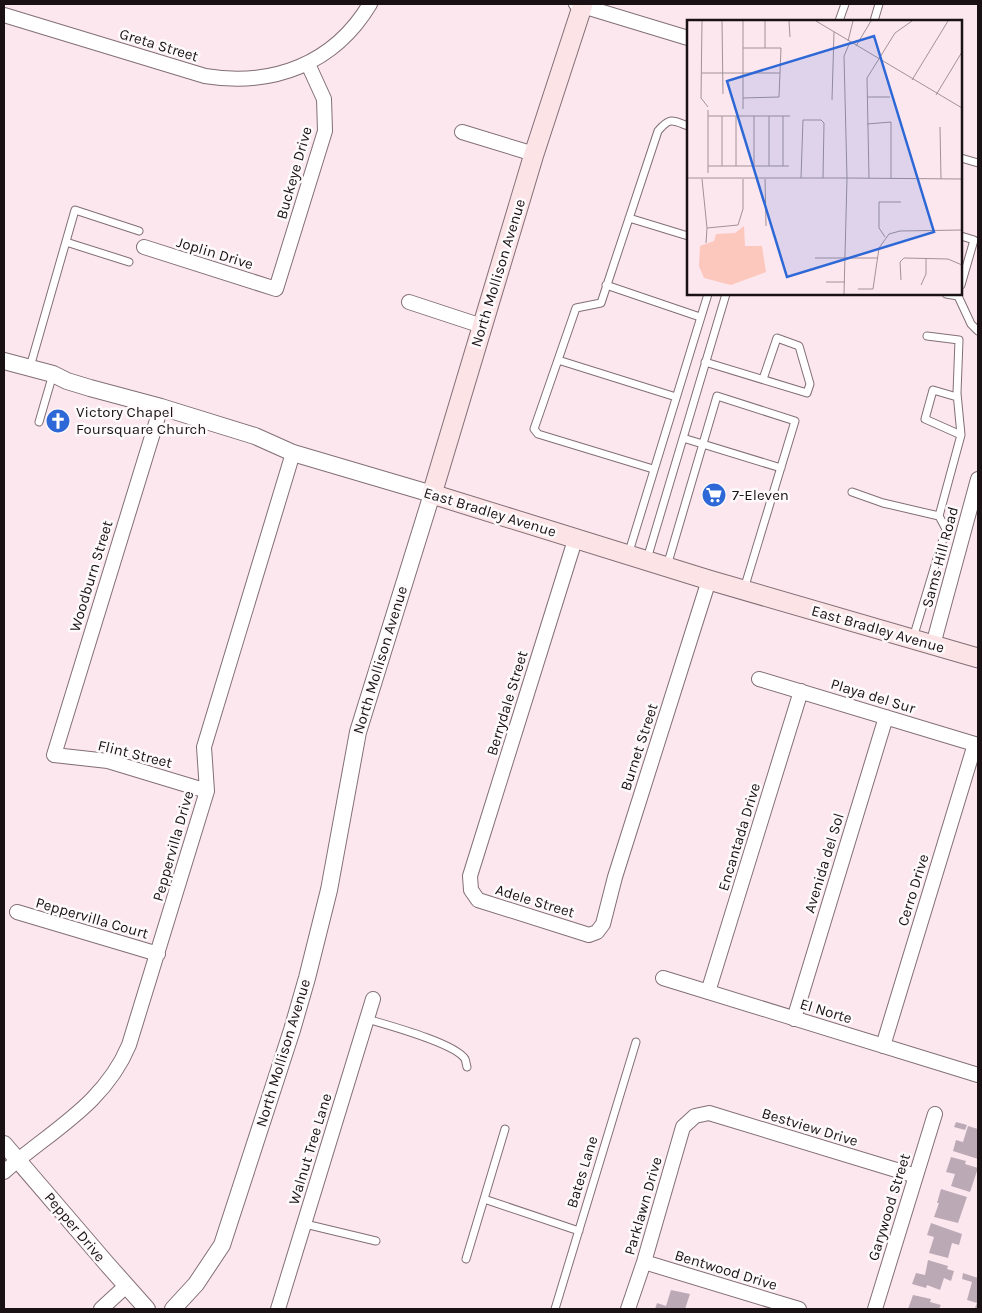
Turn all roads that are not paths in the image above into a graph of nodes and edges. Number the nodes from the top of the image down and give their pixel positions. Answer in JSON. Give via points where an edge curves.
{"nodes":[{"id":1,"x":370,"y":4,"type":"edge"},
{"id":2,"x":580,"y":4,"type":"edge"},
{"id":3,"x":845,"y":4,"type":"edge"},
{"id":4,"x":879,"y":4,"type":"edge"},
{"id":5,"x":4,"y":15,"type":"edge"},
{"id":6,"x":839,"y":20,"type":"edge"},
{"id":7,"x":874,"y":20,"type":"edge"},
{"id":8,"x":687,"y":38,"type":"edge"},
{"id":9,"x":308,"y":64,"type":"junction"},
{"id":10,"x":687,"y":126,"type":"edge"},
{"id":11,"x":462,"y":132,"type":"dead end"},
{"id":12,"x":534,"y":154,"type":"junction"},
{"id":13,"x":962,"y":158,"type":"edge"},
{"id":14,"x":978,"y":163,"type":"edge"},
{"id":15,"x":629,"y":218,"type":"junction"},
{"id":16,"x":139,"y":231,"type":"dead end"},
{"id":17,"x":687,"y":236,"type":"edge"},
{"id":18,"x":962,"y":236,"type":"edge"},
{"id":19,"x":66,"y":242,"type":"junction"},
{"id":20,"x":144,"y":247,"type":"dead end"},
{"id":21,"x":129,"y":262,"type":"dead end"},
{"id":22,"x":962,"y":282,"type":"edge"},
{"id":23,"x":606,"y":285,"type":"junction"},
{"id":24,"x":276,"y":289,"type":"joint"},
{"id":25,"x":708,"y":295,"type":"edge"},
{"id":26,"x":726,"y":295,"type":"edge"},
{"id":27,"x":958,"y":295,"type":"edge"},
{"id":28,"x":409,"y":302,"type":"dead end"},
{"id":29,"x":700,"y":317,"type":"junction"},
{"id":30,"x":482,"y":326,"type":"junction"},
{"id":31,"x":978,"y":331,"type":"edge"},
{"id":32,"x":927,"y":336,"type":"dead end"},
{"id":33,"x":558,"y":360,"type":"junction"},
{"id":34,"x":4,"y":361,"type":"edge"},
{"id":35,"x":706,"y":362,"type":"junction"},
{"id":36,"x":30,"y":367,"type":"junction"},
{"id":37,"x":53,"y":374,"type":"junction"},
{"id":38,"x":763,"y":380,"type":"junction"},
{"id":39,"x":676,"y":396,"type":"junction"},
{"id":40,"x":957,"y":397,"type":"junction"},
{"id":41,"x":161,"y":407,"type":"junction"},
{"id":42,"x":39,"y":422,"type":"dead end"},
{"id":43,"x":961,"y":435,"type":"junction"},
{"id":44,"x":683,"y":438,"type":"junction"},
{"id":45,"x":703,"y":444,"type":"junction"},
{"id":46,"x":294,"y":453,"type":"junction"},
{"id":47,"x":781,"y":468,"type":"junction"},
{"id":48,"x":654,"y":469,"type":"junction"},
{"id":49,"x":978,"y":479,"type":"edge"},
{"id":50,"x":852,"y":492,"type":"dead end"},
{"id":51,"x":432,"y":494,"type":"junction"},
{"id":52,"x":940,"y":516,"type":"junction"},
{"id":53,"x":575,"y":540,"type":"junction"},
{"id":54,"x":628,"y":555,"type":"junction"},
{"id":55,"x":646,"y":561,"type":"junction"},
{"id":56,"x":667,"y":566,"type":"junction"},
{"id":57,"x":709,"y":580,"type":"junction"},
{"id":58,"x":744,"y":590,"type":"junction"},
{"id":59,"x":913,"y":639,"type":"junction"},
{"id":60,"x":933,"y":645,"type":"junction"},
{"id":61,"x":978,"y":658,"type":"edge"},
{"id":62,"x":759,"y":678,"type":"dead end"},
{"id":63,"x":800,"y":691,"type":"junction"},
{"id":64,"x":886,"y":717,"type":"junction"},
{"id":65,"x":977,"y":744,"type":"edge"},
{"id":66,"x":54,"y":755,"type":"joint"},
{"id":67,"x":207,"y":791,"type":"junction"},
{"id":68,"x":470,"y":876,"type":"joint"},
{"id":69,"x":17,"y":912,"type":"dead end"},
{"id":70,"x":604,"y":924,"type":"joint"},
{"id":71,"x":158,"y":954,"type":"junction"},
{"id":72,"x":663,"y":978,"type":"dead end"},
{"id":73,"x":708,"y":992,"type":"junction"},
{"id":74,"x":373,"y":999,"type":"dead end"},
{"id":75,"x":794,"y":1018,"type":"junction"},
{"id":76,"x":367,"y":1019,"type":"junction"},
{"id":77,"x":636,"y":1042,"type":"dead end"},
{"id":78,"x":882,"y":1046,"type":"junction"},
{"id":79,"x":467,"y":1067,"type":"dead end"},
{"id":80,"x":978,"y":1075,"type":"edge"},
{"id":81,"x":935,"y":1114,"type":"dead end"},
{"id":82,"x":695,"y":1116,"type":"joint"},
{"id":83,"x":505,"y":1129,"type":"dead end"},
{"id":84,"x":4,"y":1144,"type":"edge"},
{"id":85,"x":18,"y":1159,"type":"junction"},
{"id":86,"x":4,"y":1172,"type":"edge"},
{"id":87,"x":916,"y":1176,"type":"junction"},
{"id":88,"x":484,"y":1199,"type":"junction"},
{"id":89,"x":304,"y":1224,"type":"junction"},
{"id":90,"x":579,"y":1231,"type":"junction"},
{"id":91,"x":376,"y":1241,"type":"dead end"},
{"id":92,"x":466,"y":1259,"type":"dead end"},
{"id":93,"x":644,"y":1262,"type":"junction"},
{"id":94,"x":126,"y":1286,"type":"junction"},
{"id":95,"x":101,"y":1309,"type":"edge"},
{"id":96,"x":147,"y":1309,"type":"edge"},
{"id":97,"x":173,"y":1309,"type":"edge"},
{"id":98,"x":278,"y":1309,"type":"edge"},
{"id":99,"x":555,"y":1309,"type":"edge"},
{"id":100,"x":628,"y":1309,"type":"edge"},
{"id":101,"x":799,"y":1309,"type":"edge"},
{"id":102,"x":875,"y":1309,"type":"edge"}],
"edges":[{"from":1,"to":9,"type":"street","via":[[335,45]]},
{"from":2,"to":8,"type":"street"},
{"from":2,"to":12,"type":"main road","name":"North Mollison Avenue"},
{"from":3,"to":6,"type":"lane"},
{"from":4,"to":7,"type":"lane"},
{"from":5,"to":9,"type":"street","name":"Greta Street","via":[[213,77],[264,77]]},
{"from":9,"to":24,"type":"street","name":"Buckeye Drive","via":[[324,99],[325,130]]},
{"from":10,"to":15,"type":"lane","via":[[666,121],[658,131]]},
{"from":11,"to":12,"type":"street"},
{"from":12,"to":30,"type":"main road","name":"North Mollison Avenue"},
{"from":13,"to":14,"type":"lane"},
{"from":15,"to":17,"type":"lane"},
{"from":15,"to":23,"type":"lane"},
{"from":16,"to":19,"type":"lane","via":[[75,210]]},
{"from":18,"to":22,"type":"lane","via":[[974,240]]},
{"from":19,"to":21,"type":"lane"},
{"from":19,"to":36,"type":"lane"},
{"from":20,"to":24,"type":"street","name":"Joplin Drive"},
{"from":23,"to":29,"type":"lane"},
{"from":23,"to":33,"type":"lane","via":[[600,303],[576,308]]},
{"from":25,"to":29,"type":"lane"},
{"from":26,"to":35,"type":"lane"},
{"from":27,"to":31,"type":"lane","via":[[970,324]]},
{"from":28,"to":30,"type":"street"},
{"from":29,"to":39,"type":"lane"},
{"from":30,"to":51,"type":"main road","name":"North Mollison Avenue"},
{"from":32,"to":40,"type":"lane","via":[[959,340]]},
{"from":33,"to":39,"type":"lane"},
{"from":33,"to":48,"type":"lane","via":[[534,429],[538,434]]},
{"from":34,"to":36,"type":"street","name":"East Bradley Avenue"},
{"from":35,"to":38,"type":"lane"},
{"from":35,"to":44,"type":"lane"},
{"from":36,"to":37,"type":"street","name":"East Bradley Avenue"},
{"from":37,"to":41,"type":"street","name":"East Bradley Avenue","via":[[83,386]]},
{"from":37,"to":42,"type":"lane"},
{"from":38,"to":38,"type":"lane","via":[[807,393],[810,384],[799,346],[776,338]]},
{"from":39,"to":48,"type":"lane"},
{"from":40,"to":43,"type":"lane"},
{"from":40,"to":43,"type":"lane","via":[[933,390],[925,419]]},
{"from":41,"to":46,"type":"street","name":"East Bradley Avenue","via":[[255,436]]},
{"from":41,"to":66,"type":"street","name":"Woodburn Street"},
{"from":43,"to":52,"type":"lane"},
{"from":44,"to":45,"type":"lane"},
{"from":44,"to":55,"type":"lane"},
{"from":45,"to":47,"type":"lane"},
{"from":45,"to":47,"type":"lane","via":[[717,396],[795,421]]},
{"from":45,"to":56,"type":"lane"},
{"from":46,"to":51,"type":"street","name":"East Bradley Avenue"},
{"from":46,"to":67,"type":"street","name":"Peppervilla Drive","via":[[204,747]]},
{"from":47,"to":58,"type":"lane"},
{"from":48,"to":54,"type":"lane"},
{"from":49,"to":60,"type":"street","name":"Sams Hill Road"},
{"from":50,"to":52,"type":"lane"},
{"from":51,"to":53,"type":"main road","name":"East Bradley Avenue"},
{"from":51,"to":97,"type":"street","name":"North Mollison Avenue","via":[[358,732],[329,890],[292,1030],[222,1245],[196,1284]]},
{"from":52,"to":59,"type":"lane","via":[[946,529]]},
{"from":53,"to":54,"type":"main road","name":"East Bradley Avenue"},
{"from":53,"to":68,"type":"street","name":"Berrydale Street"},
{"from":54,"to":55,"type":"main road","name":"East Bradley Avenue"},
{"from":55,"to":56,"type":"main road","name":"East Bradley Avenue"},
{"from":56,"to":57,"type":"main road","name":"East Bradley Avenue"},
{"from":57,"to":58,"type":"main road","name":"East Bradley Avenue"},
{"from":57,"to":70,"type":"street","name":"Burnet Street","via":[[615,877]]},
{"from":58,"to":59,"type":"main road","name":"East Bradley Avenue"},
{"from":59,"to":60,"type":"main road","name":"East Bradley Avenue"},
{"from":60,"to":61,"type":"main road","name":"East Bradley Avenue"},
{"from":62,"to":63,"type":"street","name":"Playa del Sur"},
{"from":63,"to":64,"type":"street","name":"Playa del Sur"},
{"from":63,"to":73,"type":"street","name":"Encantada Drive"},
{"from":64,"to":65,"type":"street","name":"Playa del Sur"},
{"from":64,"to":75,"type":"street","name":"Avenida del Sol"},
{"from":65,"to":78,"type":"street","name":"Cerro Drive"},
{"from":66,"to":67,"type":"street","name":"Flint Street","via":[[108,761]]},
{"from":67,"to":71,"type":"street","name":"Peppervilla Drive"},
{"from":68,"to":70,"type":"street","name":"Adele Street","via":[[471,890],[478,900],[590,935]]},
{"from":69,"to":71,"type":"street","name":"Peppervilla Court"},
{"from":71,"to":85,"type":"street","name":"Peppervilla Drive","via":[[129,1045],[111,1079],[92,1101]]},
{"from":72,"to":73,"type":"street","name":"El Norte"},
{"from":73,"to":75,"type":"street","name":"El Norte"},
{"from":74,"to":76,"type":"street","name":"Walnut Tree Lane"},
{"from":75,"to":78,"type":"street","name":"El Norte"},
{"from":76,"to":79,"type":"lane","via":[[430,1039],[456,1052]]},
{"from":76,"to":89,"type":"street","name":"Walnut Tree Lane"},
{"from":77,"to":90,"type":"lane","name":"Bates Lane"},
{"from":78,"to":80,"type":"street","name":"El Norte"},
{"from":81,"to":87,"type":"street","name":"Garywood Street"},
{"from":82,"to":87,"type":"street","name":"Bestview Drive","via":[[709,1113]]},
{"from":82,"to":93,"type":"street","name":"Parklawn Drive","via":[[683,1127]]},
{"from":83,"to":88,"type":"lane"},
{"from":84,"to":85,"type":"street","name":"Pepper Drive"},
{"from":85,"to":86,"type":"street","name":"Peppervilla Drive"},
{"from":85,"to":94,"type":"street","name":"Pepper Drive"},
{"from":87,"to":102,"type":"street","name":"Garywood Street"},
{"from":88,"to":90,"type":"lane"},
{"from":88,"to":92,"type":"lane"},
{"from":89,"to":91,"type":"lane"},
{"from":89,"to":98,"type":"street","name":"Walnut Tree Lane"},
{"from":90,"to":99,"type":"lane","name":"Bates Lane"},
{"from":93,"to":100,"type":"street","name":"Parklawn Drive"},
{"from":93,"to":101,"type":"street","name":"Bentwood Drive"},
{"from":94,"to":95,"type":"street"},
{"from":94,"to":96,"type":"street","name":"Pepper Drive"}]}
